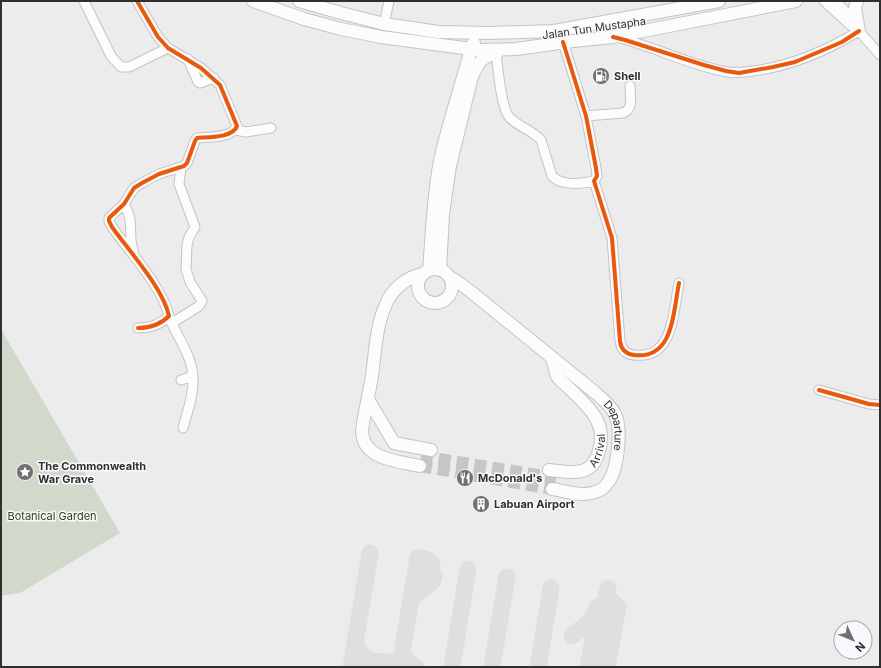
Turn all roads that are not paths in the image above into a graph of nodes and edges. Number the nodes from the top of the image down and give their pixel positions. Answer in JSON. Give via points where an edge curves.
{"nodes":[{"id":1,"x":84,"y":1,"type":"edge"},
{"id":2,"x":137,"y":1,"type":"edge"},
{"id":3,"x":253,"y":1,"type":"edge"},
{"id":4,"x":299,"y":1,"type":"edge"},
{"id":5,"x":389,"y":1,"type":"edge"},
{"id":6,"x":719,"y":1,"type":"edge"},
{"id":7,"x":796,"y":1,"type":"edge"},
{"id":8,"x":824,"y":1,"type":"edge"},
{"id":9,"x":836,"y":1,"type":"edge"},
{"id":10,"x":857,"y":1,"type":"edge"},
{"id":11,"x":683,"y":5,"type":"edge"},
{"id":12,"x":384,"y":24,"type":"junction"},
{"id":13,"x":554,"y":31,"type":"junction"},
{"id":14,"x":859,"y":31,"type":"junction"},
{"id":15,"x":438,"y":32,"type":"junction"},
{"id":16,"x":613,"y":37,"type":"junction"},
{"id":17,"x":405,"y":40,"type":"junction"},
{"id":18,"x":563,"y":42,"type":"junction"},
{"id":19,"x":475,"y":47,"type":"junction"},
{"id":20,"x":168,"y":48,"type":"junction"},
{"id":21,"x":516,"y":49,"type":"junction"},
{"id":22,"x":496,"y":53,"type":"junction"},
{"id":23,"x":880,"y":55,"type":"edge"},
{"id":24,"x":188,"y":59,"type":"junction"},
{"id":25,"x":468,"y":76,"type":"junction"},
{"id":26,"x":214,"y":78,"type":"junction"},
{"id":27,"x":630,"y":86,"type":"dead end"},
{"id":28,"x":586,"y":116,"type":"junction"},
{"id":29,"x":271,"y":128,"type":"dead end"},
{"id":30,"x":236,"y":130,"type":"junction"},
{"id":31,"x":181,"y":168,"type":"junction"},
{"id":32,"x":594,"y":181,"type":"junction"},
{"id":33,"x":124,"y":204,"type":"junction"},
{"id":34,"x":135,"y":258,"type":"junction"},
{"id":35,"x":435,"y":273,"type":"junction"},
{"id":36,"x":678,"y":283,"type":"dead end"},
{"id":37,"x":170,"y":319,"type":"junction"},
{"id":38,"x":138,"y":328,"type":"dead end"},
{"id":39,"x":552,"y":358,"type":"junction"},
{"id":40,"x":193,"y":376,"type":"junction"},
{"id":41,"x":181,"y":380,"type":"dead end"},
{"id":42,"x":819,"y":390,"type":"dead end"},
{"id":43,"x":368,"y":399,"type":"junction"},
{"id":44,"x":880,"y":405,"type":"edge"},
{"id":45,"x":183,"y":428,"type":"dead end"},
{"id":46,"x":552,"y":479,"type":"joint"}],
"edges":[{"from":1,"to":20,"type":"street","via":[[110,56],[121,66],[129,66]]},
{"from":2,"to":20,"type":"street","via":[[158,37]]},
{"from":3,"to":17,"type":"main road","name":"Jalan Tun Mustapha","via":[[341,30]]},
{"from":4,"to":12,"type":"main road"},
{"from":5,"to":12,"type":"street"},
{"from":6,"to":11,"type":"main road"},
{"from":7,"to":16,"type":"main road","name":"Jalan Tun Mustapha"},
{"from":8,"to":14,"type":"street"},
{"from":9,"to":14,"type":"street"},
{"from":10,"to":14,"type":"main road","via":[[855,8]]},
{"from":11,"to":13,"type":"main road"},
{"from":12,"to":15,"type":"main road"},
{"from":13,"to":15,"type":"main road"},
{"from":13,"to":19,"type":"main road"},
{"from":14,"to":16,"type":"street","via":[[842,42],[795,62],[739,73],[726,72]]},
{"from":14,"to":23,"type":"street"},
{"from":15,"to":19,"type":"main road"},
{"from":16,"to":18,"type":"main road","name":"Jalan Tun Mustapha"},
{"from":17,"to":19,"type":"main road","name":"Jalan Tun Mustapha"},
{"from":17,"to":25,"type":"main road","via":[[454,53],[462,61]]},
{"from":18,"to":21,"type":"main road","name":"Jalan Tun Mustapha"},
{"from":18,"to":28,"type":"street"},
{"from":19,"to":21,"type":"main road","name":"Jalan Tun Mustapha"},
{"from":19,"to":25,"type":"main road"},
{"from":20,"to":24,"type":"street"},
{"from":21,"to":22,"type":"main road"},
{"from":22,"to":25,"type":"main road","via":[[482,58]]},
{"from":22,"to":32,"type":"street","via":[[506,112],[516,123],[541,140],[552,176],[561,182]]},
{"from":24,"to":26,"type":"street"},
{"from":24,"to":26,"type":"street","via":[[198,82]]},
{"from":25,"to":35,"type":"main road","via":[[450,166]]},
{"from":26,"to":30,"type":"street","via":[[224,94],[237,126]]},
{"from":27,"to":28,"type":"street","via":[[631,104],[626,112]]},
{"from":28,"to":32,"type":"street","via":[[597,176]]},
{"from":29,"to":30,"type":"street","via":[[246,132]]},
{"from":30,"to":31,"type":"street","via":[[229,134],[198,138],[187,163]]},
{"from":31,"to":33,"type":"street","via":[[159,174],[134,188]]},
{"from":31,"to":37,"type":"street","via":[[179,184],[195,227],[187,245],[186,269],[190,282],[202,301],[199,306]]},
{"from":32,"to":36,"type":"street","via":[[612,238],[620,341],[625,352],[644,356],[661,349],[668,335]]},
{"from":33,"to":34,"type":"street","via":[[131,224]]},
{"from":33,"to":34,"type":"street","via":[[108,220]]},
{"from":34,"to":37,"type":"street","via":[[161,296]]},
{"from":35,"to":39,"type":"main road","name":"Departure","via":[[458,282]]},
{"from":35,"to":43,"type":"main road","via":[[416,275],[402,283],[386,304],[380,322]]},
{"from":37,"to":38,"type":"street","via":[[146,328]]},
{"from":37,"to":40,"type":"street","via":[[188,357]]},
{"from":39,"to":46,"type":"main road","name":"Arrival","via":[[557,376],[591,410],[599,423],[601,440],[594,464],[588,469]]},
{"from":39,"to":46,"type":"main road","name":"Departure","via":[[610,406],[617,419],[619,431],[612,474],[601,489],[586,494]]},
{"from":40,"to":41,"type":"street"},
{"from":40,"to":45,"type":"street","via":[[191,398]]},
{"from":42,"to":44,"type":"street"},
{"from":43,"to":43,"type":"main road","via":[[362,431],[365,445],[376,455],[424,457],[404,453],[399,449]]}]}
